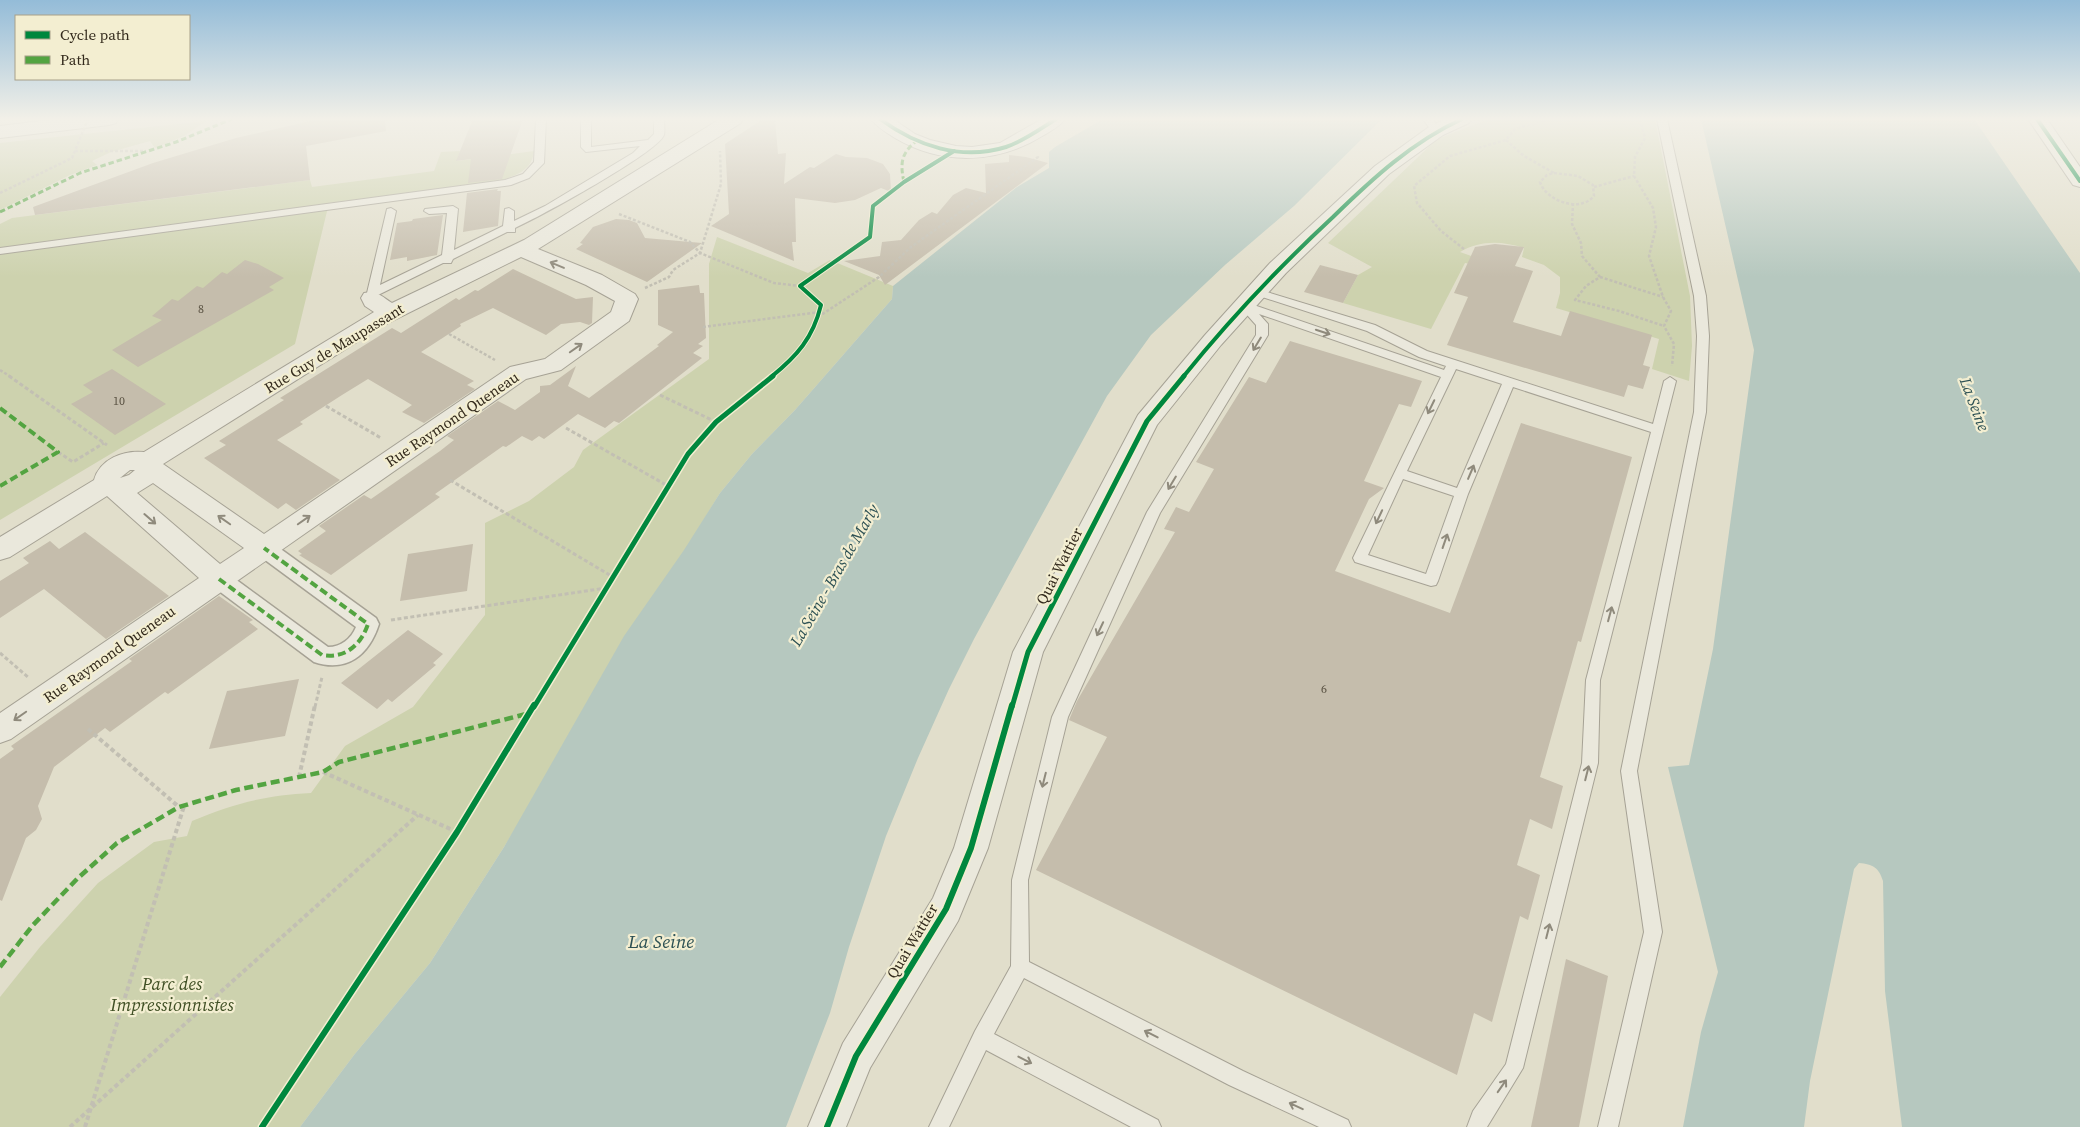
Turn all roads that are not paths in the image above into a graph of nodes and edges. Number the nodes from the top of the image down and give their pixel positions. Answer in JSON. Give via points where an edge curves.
{"nodes":[{"id":1,"x":530,"y":172,"type":"edge"},
{"id":2,"x":609,"y":172,"type":"edge"},
{"id":3,"x":637,"y":172,"type":"edge"},
{"id":4,"x":1380,"y":172,"type":"edge"},
{"id":5,"x":1673,"y":172,"type":"edge"},
{"id":6,"x":429,"y":211,"type":"dead end"},
{"id":7,"x":391,"y":212,"type":"dead end"},
{"id":8,"x":516,"y":232,"type":"junction"},
{"id":9,"x":0,"y":251,"type":"edge"},
{"id":10,"x":447,"y":259,"type":"junction"},
{"id":11,"x":464,"y":277,"type":"junction"},
{"id":12,"x":372,"y":296,"type":"junction"},
{"id":13,"x":1251,"y":298,"type":"junction"},
{"id":14,"x":391,"y":313,"type":"junction"},
{"id":15,"x":1450,"y":369,"type":"junction"},
{"id":16,"x":1670,"y":381,"type":"dead end"},
{"id":17,"x":1509,"y":382,"type":"junction"},
{"id":18,"x":1658,"y":430,"type":"junction"},
{"id":19,"x":148,"y":465,"type":"junction"},
{"id":20,"x":1399,"y":473,"type":"junction"},
{"id":21,"x":110,"y":486,"type":"junction"},
{"id":22,"x":1461,"y":494,"type":"junction"},
{"id":23,"x":264,"y":548,"type":"junction"},
{"id":24,"x":0,"y":550,"type":"edge"},
{"id":25,"x":219,"y":579,"type":"junction"},
{"id":26,"x":0,"y":730,"type":"edge"},
{"id":27,"x":1020,"y":967,"type":"junction"},
{"id":28,"x":982,"y":1038,"type":"junction"},
{"id":29,"x":826,"y":1127,"type":"edge"},
{"id":30,"x":939,"y":1127,"type":"edge"},
{"id":31,"x":1151,"y":1127,"type":"edge"},
{"id":32,"x":1341,"y":1127,"type":"edge"},
{"id":33,"x":1477,"y":1127,"type":"edge"},
{"id":34,"x":1608,"y":1127,"type":"edge"}],
"edges":[{"from":1,"to":9,"type":"lane","via":[[507,183]]},
{"from":2,"to":8,"type":"lane"},
{"from":3,"to":8,"type":"street","name":"Rue Guy de Maupassant","via":[[600,202]]},
{"from":4,"to":13,"type":"street","name":"Quai Wattier","via":[[1278,268]]},
{"from":5,"to":34,"type":"lane","via":[[1700,296],[1704,336],[1700,412],[1629,771],[1653,932]]},
{"from":6,"to":10,"type":"lane","via":[[454,209]]},
{"from":7,"to":12,"type":"lane"},
{"from":8,"to":10,"type":"lane"},
{"from":8,"to":11,"type":"street","name":"Rue Guy de Maupassant"},
{"from":23,"to":8,"type":"street","name":"Rue Raymond Queneau","one_way":true,"via":[[518,373],[553,365],[621,316],[628,299]]},
{"from":10,"to":11,"type":"street","via":[[447,264]]},
{"from":10,"to":12,"type":"lane"},
{"from":11,"to":14,"type":"street","name":"Rue Guy de Maupassant"},
{"from":12,"to":14,"type":"street","via":[[372,301]]},
{"from":13,"to":15,"type":"lane","via":[[1371,328]]},
{"from":13,"to":27,"type":"lane","one_way":true,"via":[[1262,324],[1262,335],[1154,512],[1060,717],[1020,880]]},
{"from":13,"to":29,"type":"street","name":"Quai Wattier","via":[[1147,421],[1028,652],[971,848],[946,909],[856,1056]]},
{"from":14,"to":19,"type":"street","name":"Rue Guy de Maupassant"},
{"from":15,"to":17,"type":"lane"},
{"from":15,"to":20,"type":"lane","one_way":true},
{"from":16,"to":18,"type":"lane"},
{"from":17,"to":18,"type":"lane"},
{"from":22,"to":17,"type":"lane","one_way":true},
{"from":33,"to":18,"type":"lane","one_way":true,"via":[[1514,1068],[1590,762],[1593,680]]},
{"from":19,"to":21,"type":"street","name":"Rue Guy de Maupassant","via":[[138,460],[121,464],[106,478]]},
{"from":23,"to":19,"type":"street","one_way":true},
{"from":20,"to":22,"type":"lane"},
{"from":20,"to":22,"type":"lane","one_way":true,"via":[[1360,558],[1431,581]]},
{"from":21,"to":24,"type":"street","name":"Rue Guy de Maupassant"},
{"from":21,"to":25,"type":"street","one_way":true},
{"from":23,"to":25,"type":"street","name":"Rue Raymond Queneau"},
{"from":23,"to":25,"type":"street","via":[[368,624],[357,645],[345,654],[331,658],[322,655]]},
{"from":25,"to":26,"type":"street","name":"Rue Raymond Queneau","one_way":true},
{"from":27,"to":28,"type":"lane"},
{"from":32,"to":27,"type":"lane","one_way":true,"via":[[1236,1078]]},
{"from":28,"to":30,"type":"lane"},
{"from":28,"to":31,"type":"lane","one_way":true}]}
